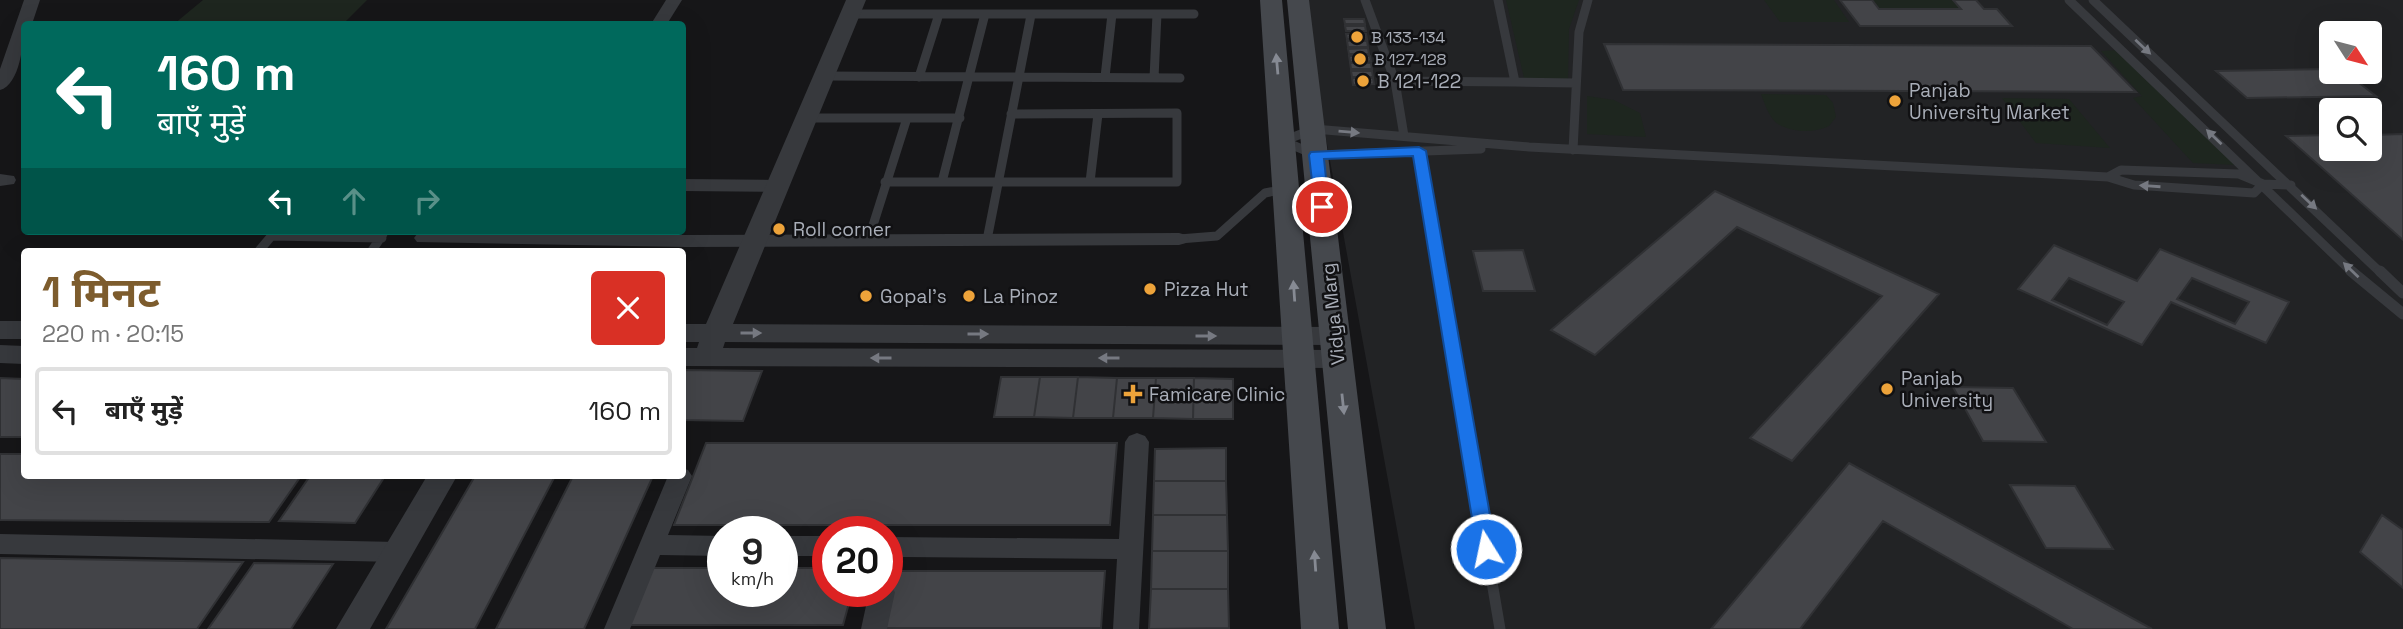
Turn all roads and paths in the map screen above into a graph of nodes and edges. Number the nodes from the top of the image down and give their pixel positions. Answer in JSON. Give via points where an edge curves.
{"nodes":[{"id":1,"x":32,"y":0,"type":"edge"},
{"id":2,"x":674,"y":0,"type":"edge"},
{"id":3,"x":1271,"y":0,"type":"edge"},
{"id":4,"x":1298,"y":0,"type":"edge"},
{"id":5,"x":1365,"y":0,"type":"edge"},
{"id":6,"x":1498,"y":0,"type":"edge"},
{"id":7,"x":1588,"y":0,"type":"edge"},
{"id":8,"x":2069,"y":0,"type":"edge"},
{"id":9,"x":2093,"y":0,"type":"edge"},
{"id":10,"x":853,"y":7,"type":"edge"},
{"id":11,"x":939,"y":14,"type":"junction"},
{"id":12,"x":985,"y":14,"type":"junction"},
{"id":13,"x":1112,"y":14,"type":"junction"},
{"id":14,"x":1157,"y":14,"type":"junction"},
{"id":15,"x":1194,"y":14,"type":"dead end"},
{"id":16,"x":1031,"y":15,"type":"junction"},
{"id":17,"x":24,"y":21,"type":"edge"},
{"id":18,"x":661,"y":21,"type":"edge"},
{"id":19,"x":21,"y":29,"type":"edge"},
{"id":20,"x":824,"y":76,"type":"junction"},
{"id":21,"x":919,"y":77,"type":"junction"},
{"id":22,"x":970,"y":77,"type":"junction"},
{"id":23,"x":1019,"y":77,"type":"junction"},
{"id":24,"x":1105,"y":78,"type":"junction"},
{"id":25,"x":1154,"y":78,"type":"junction"},
{"id":26,"x":1180,"y":78,"type":"dead end"},
{"id":27,"x":1395,"y":80,"type":"junction"},
{"id":28,"x":1515,"y":82,"type":"junction"},
{"id":29,"x":1576,"y":83,"type":"junction"},
{"id":30,"x":0,"y":85,"type":"edge"},
{"id":31,"x":1011,"y":114,"type":"junction"},
{"id":32,"x":1098,"y":114,"type":"junction"},
{"id":33,"x":806,"y":118,"type":"junction"},
{"id":34,"x":907,"y":118,"type":"junction"},
{"id":35,"x":960,"y":118,"type":"junction"},
{"id":36,"x":1314,"y":129,"type":"junction"},
{"id":37,"x":1405,"y":136,"type":"junction"},
{"id":38,"x":1283,"y":141,"type":"junction"},
{"id":39,"x":1530,"y":148,"type":"junction"},
{"id":40,"x":1573,"y":149,"type":"junction"},
{"id":41,"x":1419,"y":151,"type":"junction"},
{"id":42,"x":1316,"y":155,"type":"junction"},
{"id":43,"x":2108,"y":177,"type":"junction"},
{"id":44,"x":885,"y":182,"type":"junction"},
{"id":45,"x":942,"y":182,"type":"junction"},
{"id":46,"x":998,"y":182,"type":"junction"},
{"id":47,"x":1090,"y":182,"type":"junction"},
{"id":48,"x":2263,"y":184,"type":"junction"},
{"id":49,"x":686,"y":185,"type":"edge"},
{"id":50,"x":2291,"y":185,"type":"junction"},
{"id":51,"x":778,"y":186,"type":"junction"},
{"id":52,"x":1286,"y":189,"type":"junction"},
{"id":53,"x":424,"y":238,"type":"dead end"},
{"id":54,"x":1179,"y":239,"type":"joint"},
{"id":55,"x":987,"y":240,"type":"junction"},
{"id":56,"x":754,"y":241,"type":"junction"},
{"id":57,"x":868,"y":241,"type":"junction"},
{"id":58,"x":2403,"y":293,"type":"edge"},
{"id":59,"x":2403,"y":314,"type":"edge"},
{"id":60,"x":0,"y":330,"type":"edge"},
{"id":61,"x":21,"y":330,"type":"edge"},
{"id":62,"x":686,"y":336,"type":"edge"},
{"id":63,"x":1298,"y":348,"type":"junction"},
{"id":64,"x":1337,"y":348,"type":"junction"},
{"id":65,"x":701,"y":349,"type":"edge"},
{"id":66,"x":0,"y":354,"type":"edge"},
{"id":67,"x":21,"y":355,"type":"edge"},
{"id":68,"x":1137,"y":442,"type":"dead end"},
{"id":69,"x":440,"y":479,"type":"edge"},
{"id":70,"x":679,"y":479,"type":"edge"},
{"id":71,"x":0,"y":544,"type":"edge"},
{"id":72,"x":652,"y":545,"type":"junction"},
{"id":73,"x":707,"y":546,"type":"edge"},
{"id":74,"x":1130,"y":549,"type":"junction"},
{"id":75,"x":398,"y":552,"type":"junction"},
{"id":76,"x":903,"y":555,"type":"edge"},
{"id":77,"x":879,"y":607,"type":"edge"},
{"id":78,"x":353,"y":629,"type":"edge"},
{"id":79,"x":617,"y":629,"type":"edge"},
{"id":80,"x":874,"y":629,"type":"edge"},
{"id":81,"x":1126,"y":629,"type":"edge"},
{"id":82,"x":1320,"y":629,"type":"edge"},
{"id":83,"x":1367,"y":629,"type":"edge"},
{"id":84,"x":1500,"y":629,"type":"edge"}],
"edges":[{"from":1,"to":17,"type":"street"},
{"from":2,"to":18,"type":"street"},
{"from":38,"to":3,"type":"main road","name":"Vidya Marg","one_way":true},
{"from":4,"to":36,"type":"main road","name":"Vidya Marg"},
{"from":5,"to":27,"type":"lane"},
{"from":6,"to":28,"type":"lane"},
{"from":7,"to":29,"type":"lane","via":[[1579,32]]},
{"from":48,"to":8,"type":"lane","one_way":true},
{"from":9,"to":50,"type":"lane","one_way":true},
{"from":10,"to":11,"type":"lane"},
{"from":10,"to":20,"type":"street"},
{"from":11,"to":12,"type":"lane"},
{"from":11,"to":21,"type":"lane"},
{"from":12,"to":16,"type":"lane"},
{"from":12,"to":22,"type":"lane"},
{"from":13,"to":14,"type":"lane"},
{"from":13,"to":16,"type":"lane"},
{"from":13,"to":24,"type":"lane"},
{"from":14,"to":15,"type":"lane"},
{"from":14,"to":25,"type":"lane"},
{"from":16,"to":23,"type":"lane"},
{"from":19,"to":30,"type":"street"},
{"from":20,"to":21,"type":"lane"},
{"from":20,"to":33,"type":"street"},
{"from":21,"to":22,"type":"lane"},
{"from":22,"to":23,"type":"lane"},
{"from":22,"to":35,"type":"lane"},
{"from":23,"to":24,"type":"lane"},
{"from":23,"to":31,"type":"lane"},
{"from":24,"to":25,"type":"lane"},
{"from":25,"to":26,"type":"lane"},
{"from":27,"to":28,"type":"lane"},
{"from":27,"to":37,"type":"lane"},
{"from":28,"to":29,"type":"lane"},
{"from":29,"to":40,"type":"lane"},
{"from":31,"to":32,"type":"lane"},
{"from":31,"to":46,"type":"lane"},
{"from":32,"to":47,"type":"lane"},
{"from":32,"to":47,"type":"lane","via":[[1177,113],[1177,182]]},
{"from":33,"to":34,"type":"lane"},
{"from":33,"to":51,"type":"street"},
{"from":34,"to":35,"type":"lane"},
{"from":34,"to":44,"type":"lane"},
{"from":35,"to":45,"type":"lane"},
{"from":36,"to":37,"type":"lane","one_way":true},
{"from":36,"to":38,"type":"lane"},
{"from":36,"to":42,"type":"main road","name":"Vidya Marg"},
{"from":37,"to":39,"type":"lane"},
{"from":38,"to":42,"type":"lane"},
{"from":38,"to":52,"type":"main road","name":"Vidya Marg"},
{"from":39,"to":40,"type":"lane"},
{"from":39,"to":41,"type":"lane"},
{"from":40,"to":43,"type":"lane"},
{"from":41,"to":42,"type":"lane"},
{"from":41,"to":84,"type":"lane"},
{"from":42,"to":64,"type":"main road","name":"Vidya Marg"},
{"from":43,"to":48,"type":"lane","via":[[2121,170],[2239,174]]},
{"from":48,"to":43,"type":"lane","one_way":true,"via":[[2254,193],[2134,185]]},
{"from":44,"to":45,"type":"lane"},
{"from":44,"to":57,"type":"lane"},
{"from":45,"to":46,"type":"lane"},
{"from":46,"to":47,"type":"lane"},
{"from":46,"to":55,"type":"lane"},
{"from":48,"to":50,"type":"lane"},
{"from":59,"to":48,"type":"lane","one_way":true},
{"from":49,"to":51,"type":"street"},
{"from":50,"to":58,"type":"lane","one_way":true},
{"from":51,"to":56,"type":"street"},
{"from":52,"to":54,"type":"lane","via":[[1265,193],[1217,236]]},
{"from":63,"to":52,"type":"main road","name":"Vidya Marg","one_way":true},
{"from":53,"to":56,"type":"street"},
{"from":54,"to":55,"type":"street"},
{"from":55,"to":57,"type":"street"},
{"from":56,"to":57,"type":"street"},
{"from":56,"to":65,"type":"street"},
{"from":60,"to":61,"type":"street"},
{"from":62,"to":65,"type":"street"},
{"from":63,"to":64,"type":"street"},
{"from":63,"to":65,"type":"street"},
{"from":82,"to":63,"type":"main road","name":"Vidya Marg","one_way":true},
{"from":64,"to":83,"type":"main road","name":"Vidya Marg","one_way":true},
{"from":66,"to":67,"type":"street"},
{"from":68,"to":74,"type":"street"},
{"from":69,"to":75,"type":"street"},
{"from":70,"to":72,"type":"street"},
{"from":71,"to":75,"type":"street"},
{"from":72,"to":73,"type":"street"},
{"from":72,"to":79,"type":"street"},
{"from":74,"to":76,"type":"street"},
{"from":74,"to":81,"type":"street"},
{"from":75,"to":78,"type":"street"},
{"from":77,"to":80,"type":"street"}]}
